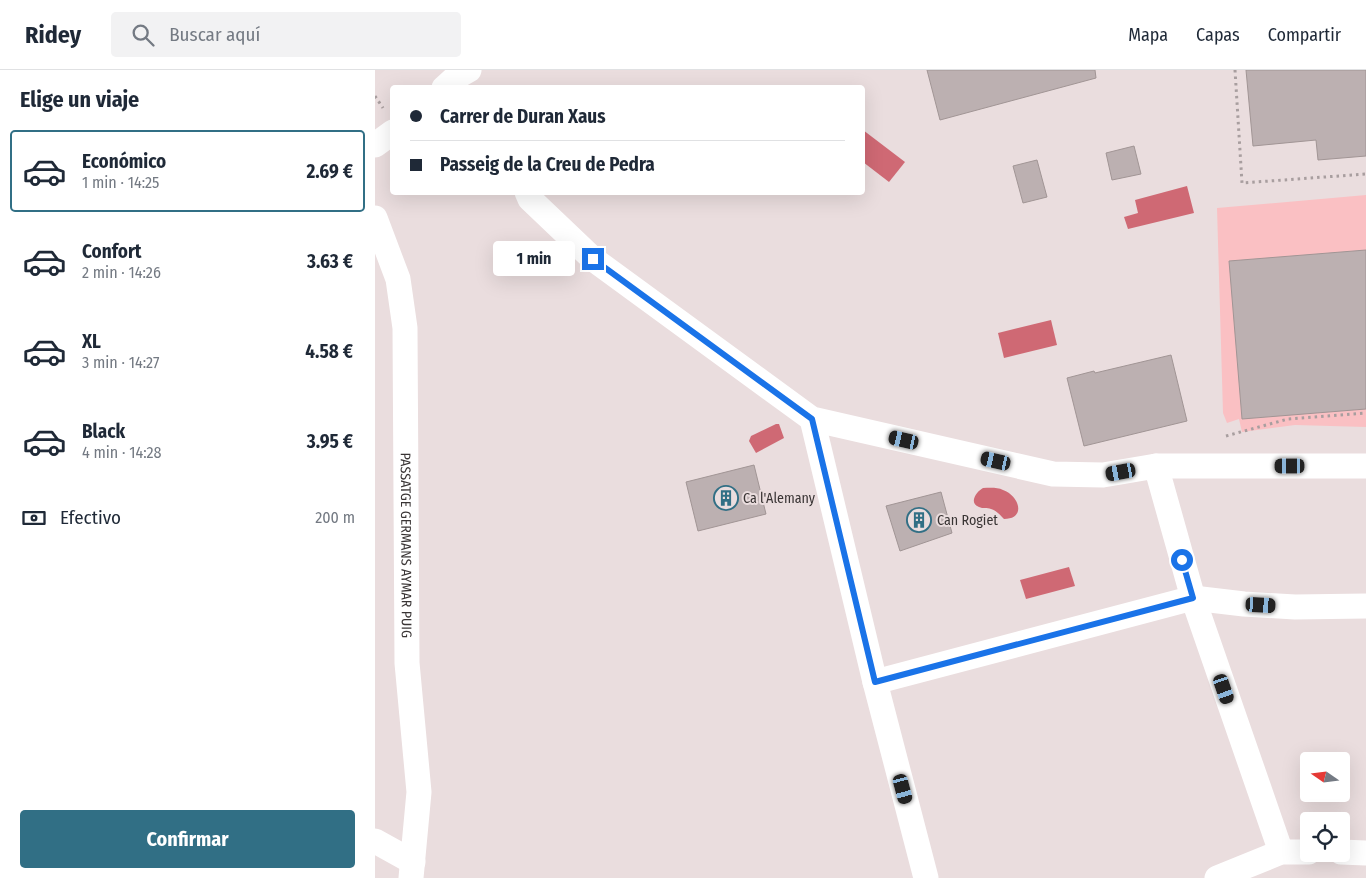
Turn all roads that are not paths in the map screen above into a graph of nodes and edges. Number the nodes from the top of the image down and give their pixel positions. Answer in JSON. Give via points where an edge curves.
{"nodes":[{"id":1,"x":390,"y":134,"type":"edge"},
{"id":2,"x":375,"y":146,"type":"edge"},
{"id":3,"x":528,"y":195,"type":"edge"},
{"id":4,"x":375,"y":218,"type":"edge"},
{"id":5,"x":812,"y":419,"type":"junction"},
{"id":6,"x":1156,"y":466,"type":"junction"},
{"id":7,"x":1366,"y":466,"type":"edge"},
{"id":8,"x":1193,"y":598,"type":"junction"},
{"id":9,"x":1366,"y":606,"type":"edge"},
{"id":10,"x":875,"y":682,"type":"junction"},
{"id":11,"x":375,"y":841,"type":"edge"},
{"id":12,"x":1281,"y":852,"type":"junction"},
{"id":13,"x":1300,"y":852,"type":"edge"},
{"id":14,"x":1350,"y":852,"type":"edge"},
{"id":15,"x":1366,"y":853,"type":"edge"},
{"id":16,"x":412,"y":870,"type":"edge"},
{"id":17,"x":926,"y":878,"type":"edge"},
{"id":18,"x":1217,"y":878,"type":"edge"}],
"edges":[{"from":1,"to":2,"type":"street"},
{"from":3,"to":5,"type":"street","via":[[593,259]]},
{"from":4,"to":16,"type":"street","name":"PASSATGE GERMANS AYMAR PUIG","via":[[398,279],[405,328],[407,663],[419,792]]},
{"from":5,"to":6,"type":"street","via":[[1053,474],[1103,475]]},
{"from":5,"to":10,"type":"street"},
{"from":6,"to":7,"type":"street"},
{"from":6,"to":8,"type":"street"},
{"from":8,"to":9,"type":"street","via":[[1269,606]]},
{"from":8,"to":10,"type":"street"},
{"from":8,"to":12,"type":"street"},
{"from":10,"to":17,"type":"street"},
{"from":11,"to":16,"type":"street"},
{"from":12,"to":13,"type":"street"},
{"from":12,"to":18,"type":"street"},
{"from":14,"to":15,"type":"street"}]}
